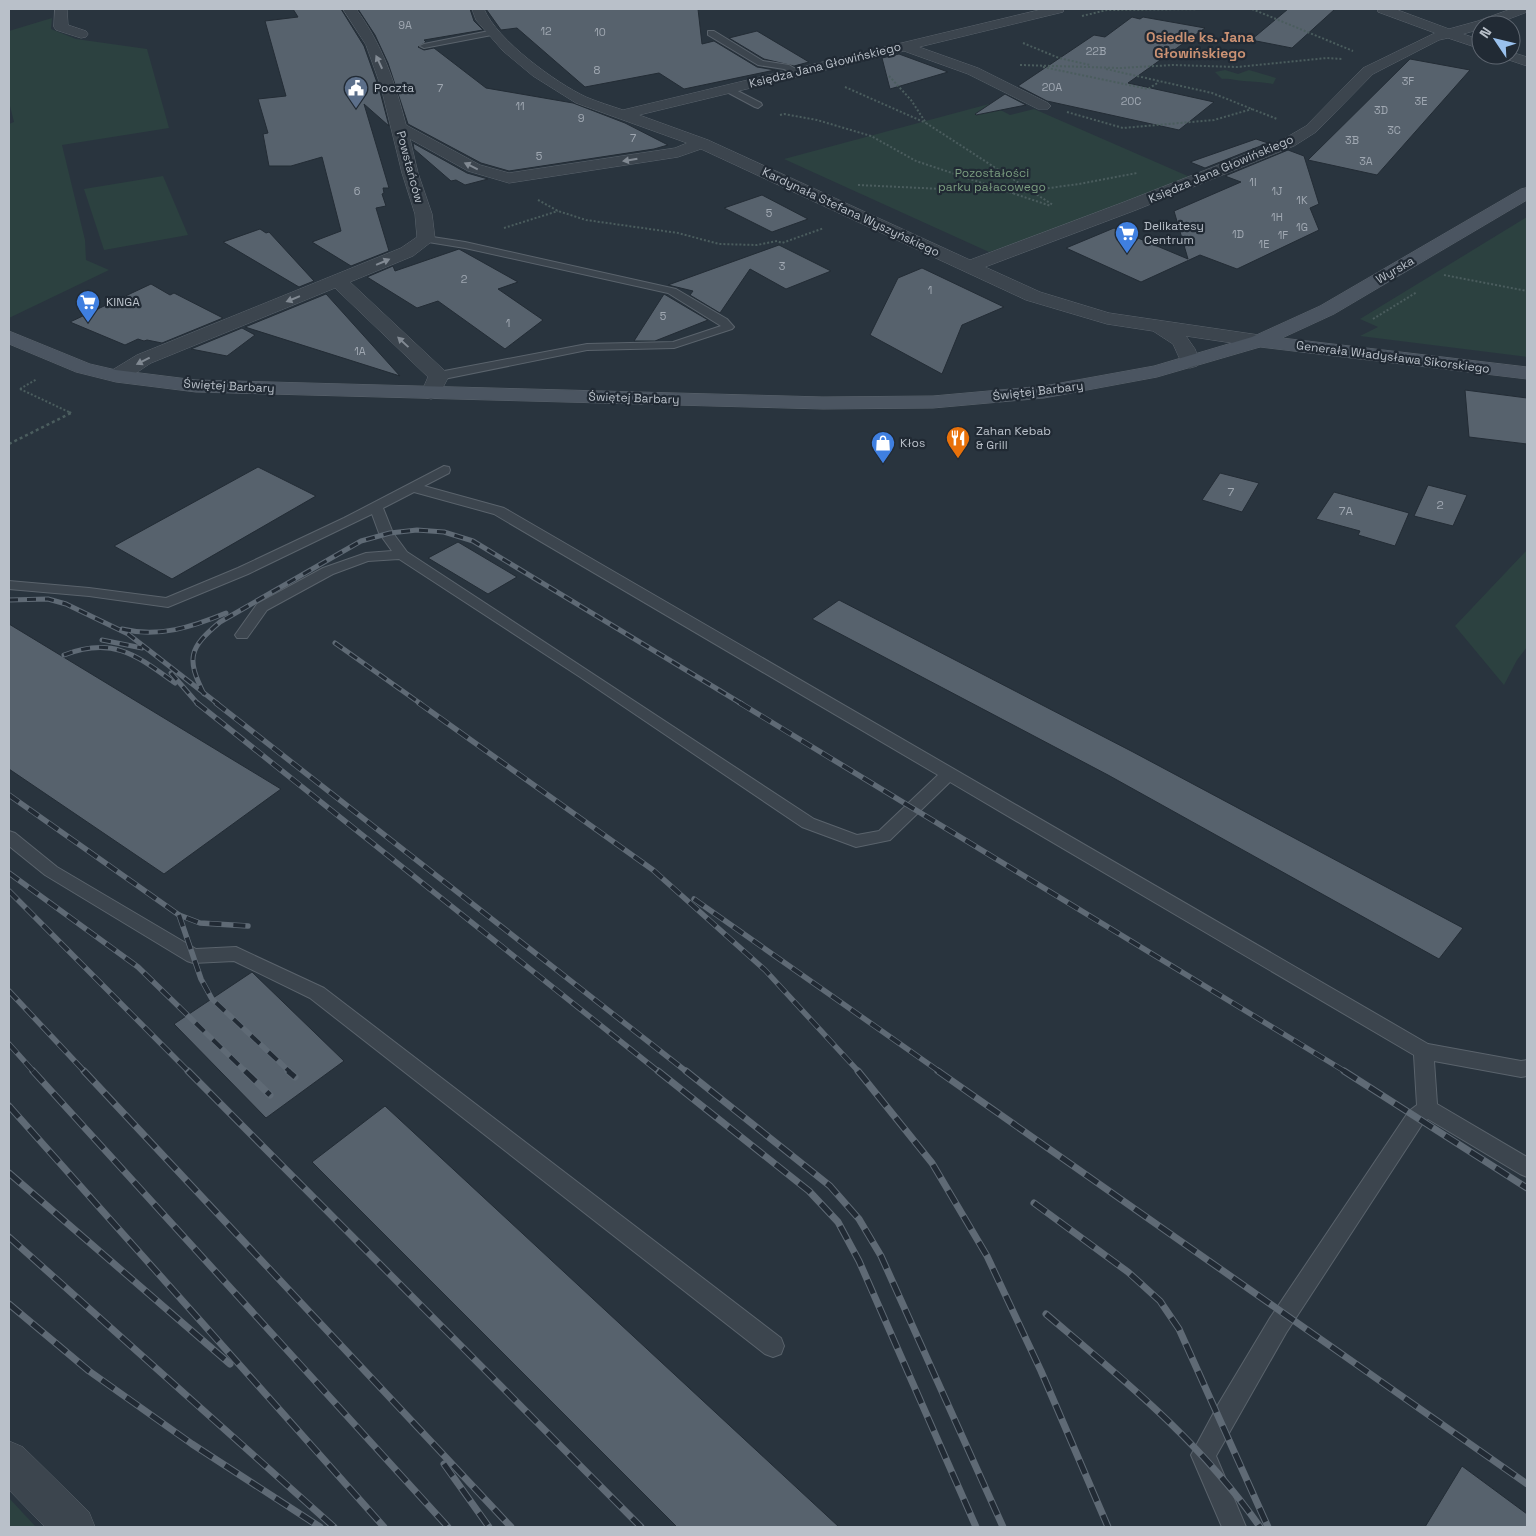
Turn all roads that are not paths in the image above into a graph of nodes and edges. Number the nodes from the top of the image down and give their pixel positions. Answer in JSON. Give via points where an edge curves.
{"nodes":[{"id":1,"x":61,"y":9,"type":"edge"},
{"id":2,"x":349,"y":9,"type":"edge"},
{"id":3,"x":478,"y":9,"type":"edge"},
{"id":4,"x":1058,"y":9,"type":"edge"},
{"id":5,"x":1383,"y":9,"type":"edge"},
{"id":6,"x":1523,"y":9,"type":"edge"},
{"id":7,"x":494,"y":32,"type":"junction"},
{"id":8,"x":711,"y":33,"type":"dead end"},
{"id":9,"x":81,"y":34,"type":"dead end"},
{"id":10,"x":1452,"y":34,"type":"junction"},
{"id":11,"x":1471,"y":41,"type":"edge"},
{"id":12,"x":424,"y":46,"type":"dead end"},
{"id":13,"x":904,"y":46,"type":"junction"},
{"id":14,"x":797,"y":72,"type":"junction"},
{"id":15,"x":728,"y":89,"type":"junction"},
{"id":16,"x":758,"y":105,"type":"dead end"},
{"id":17,"x":1043,"y":106,"type":"road end"},
{"id":18,"x":620,"y":115,"type":"junction"},
{"id":19,"x":399,"y":127,"type":"junction"},
{"id":20,"x":702,"y":143,"type":"junction"},
{"id":21,"x":1527,"y":193,"type":"edge"},
{"id":22,"x":426,"y":239,"type":"junction"},
{"id":23,"x":968,"y":267,"type":"junction"},
{"id":24,"x":338,"y":281,"type":"junction"},
{"id":25,"x":1309,"y":318,"type":"junction"},
{"id":26,"x":1160,"y":327,"type":"junction"},
{"id":27,"x":9,"y":337,"type":"edge"},
{"id":28,"x":1259,"y":341,"type":"junction"},
{"id":29,"x":1190,"y":362,"type":"junction"},
{"id":30,"x":1503,"y":370,"type":"junction"},
{"id":31,"x":1527,"y":373,"type":"edge"},
{"id":32,"x":116,"y":376,"type":"junction"},
{"id":33,"x":435,"y":384,"type":"junction"},
{"id":34,"x":444,"y":470,"type":"dead end"},
{"id":35,"x":412,"y":487,"type":"junction"},
{"id":36,"x":376,"y":507,"type":"junction"},
{"id":37,"x":402,"y":555,"type":"junction"},
{"id":38,"x":9,"y":585,"type":"edge"},
{"id":39,"x":242,"y":635,"type":"dead end"},
{"id":40,"x":950,"y":773,"type":"junction"},
{"id":41,"x":9,"y":837,"type":"edge"},
{"id":42,"x":1424,"y":1051,"type":"junction"},
{"id":43,"x":1527,"y":1068,"type":"edge"},
{"id":44,"x":1427,"y":1108,"type":"junction"},
{"id":45,"x":1527,"y":1168,"type":"edge"},
{"id":46,"x":773,"y":1346,"type":"dead end"},
{"id":47,"x":9,"y":1461,"type":"edge"},
{"id":48,"x":74,"y":1527,"type":"edge"},
{"id":49,"x":1234,"y":1527,"type":"edge"}],
"edges":[{"from":1,"to":9,"type":"street","via":[[61,27]]},
{"from":19,"to":2,"type":"street","name":"Powstańców","one_way":true,"via":[[388,84],[368,37]]},
{"from":3,"to":7,"type":"street","name":"Kardynała Stefana Wyszyńskiego"},
{"from":4,"to":13,"type":"street","name":"Księdza Jana Głowińskiego"},
{"from":5,"to":10,"type":"street"},
{"from":6,"to":10,"type":"street","name":"Księdza Jana Głowińskiego"},
{"from":7,"to":12,"type":"lane"},
{"from":7,"to":18,"type":"street","name":"Kardynała Stefana Wyszyńskiego","via":[[538,74],[581,100]]},
{"from":8,"to":14,"type":"lane","via":[[761,63],[786,66]]},
{"from":10,"to":11,"type":"street"},
{"from":10,"to":23,"type":"street","name":"Księdza Jana Głowińskiego","via":[[1434,37],[1380,62],[1311,129],[1288,143]]},
{"from":13,"to":14,"type":"street","name":"Księdza Jana Głowińskiego"},
{"from":13,"to":17,"type":"street","via":[[973,71]]},
{"from":14,"to":15,"type":"street","name":"Księdza Jana Głowińskiego"},
{"from":15,"to":16,"type":"lane"},
{"from":15,"to":18,"type":"street","name":"Księdza Jana Głowińskiego"},
{"from":18,"to":20,"type":"street","name":"Kardynała Stefana Wyszyńskiego"},
{"from":20,"to":19,"type":"street","one_way":true,"via":[[678,152],[520,178],[499,176],[474,168]]},
{"from":19,"to":22,"type":"street","name":"Powstańców","via":[[427,228]]},
{"from":20,"to":23,"type":"street","name":"Kardynała Stefana Wyszyńskiego"},
{"from":21,"to":25,"type":"street","name":"Wyrska"},
{"from":24,"to":22,"type":"street","one_way":true,"via":[[407,252]]},
{"from":22,"to":33,"type":"lane","via":[[672,290],[728,327],[674,345],[587,347]]},
{"from":23,"to":26,"type":"street","name":"Kardynała Stefana Wyszyńskiego","via":[[1061,306]]},
{"from":24,"to":32,"type":"street","one_way":true,"via":[[144,359]]},
{"from":33,"to":24,"type":"street","one_way":true},
{"from":25,"to":28,"type":"street","name":"Wyrska"},
{"from":25,"to":30,"type":"street","via":[[1318,332],[1360,348],[1478,363]]},
{"from":26,"to":28,"type":"street","name":"Kardynała Stefana Wyszyńskiego"},
{"from":26,"to":29,"type":"street","via":[[1178,337],[1186,346]]},
{"from":27,"to":32,"type":"street","name":"Świętej Barbary","via":[[83,368]]},
{"from":28,"to":29,"type":"street","name":"Świętej Barbary"},
{"from":28,"to":30,"type":"street","name":"Generała Władysława Sikorskiego"},
{"from":29,"to":33,"type":"street","name":"Świętej Barbary","via":[[1121,379],[1044,392],[933,402],[823,404]]},
{"from":30,"to":31,"type":"street","name":"Generała Władysława Sikorskiego"},
{"from":32,"to":33,"type":"street","name":"Świętej Barbary","via":[[196,386]]},
{"from":34,"to":35,"type":"lane"},
{"from":35,"to":36,"type":"lane"},
{"from":35,"to":40,"type":"lane","via":[[499,511]]},
{"from":36,"to":37,"type":"lane","via":[[386,533]]},
{"from":36,"to":38,"type":"lane","via":[[168,603]]},
{"from":37,"to":39,"type":"lane","via":[[366,557],[328,571],[262,607]]},
{"from":37,"to":40,"type":"lane","via":[[808,823],[856,841],[884,836]]},
{"from":40,"to":42,"type":"lane"},
{"from":41,"to":46,"type":"lane","via":[[51,871],[193,956],[236,954],[317,993]]},
{"from":42,"to":43,"type":"lane"},
{"from":42,"to":44,"type":"lane"},
{"from":44,"to":45,"type":"lane"},
{"from":44,"to":49,"type":"lane","via":[[1416,1117],[1286,1314],[1203,1455]]},
{"from":47,"to":48,"type":"street"}]}
